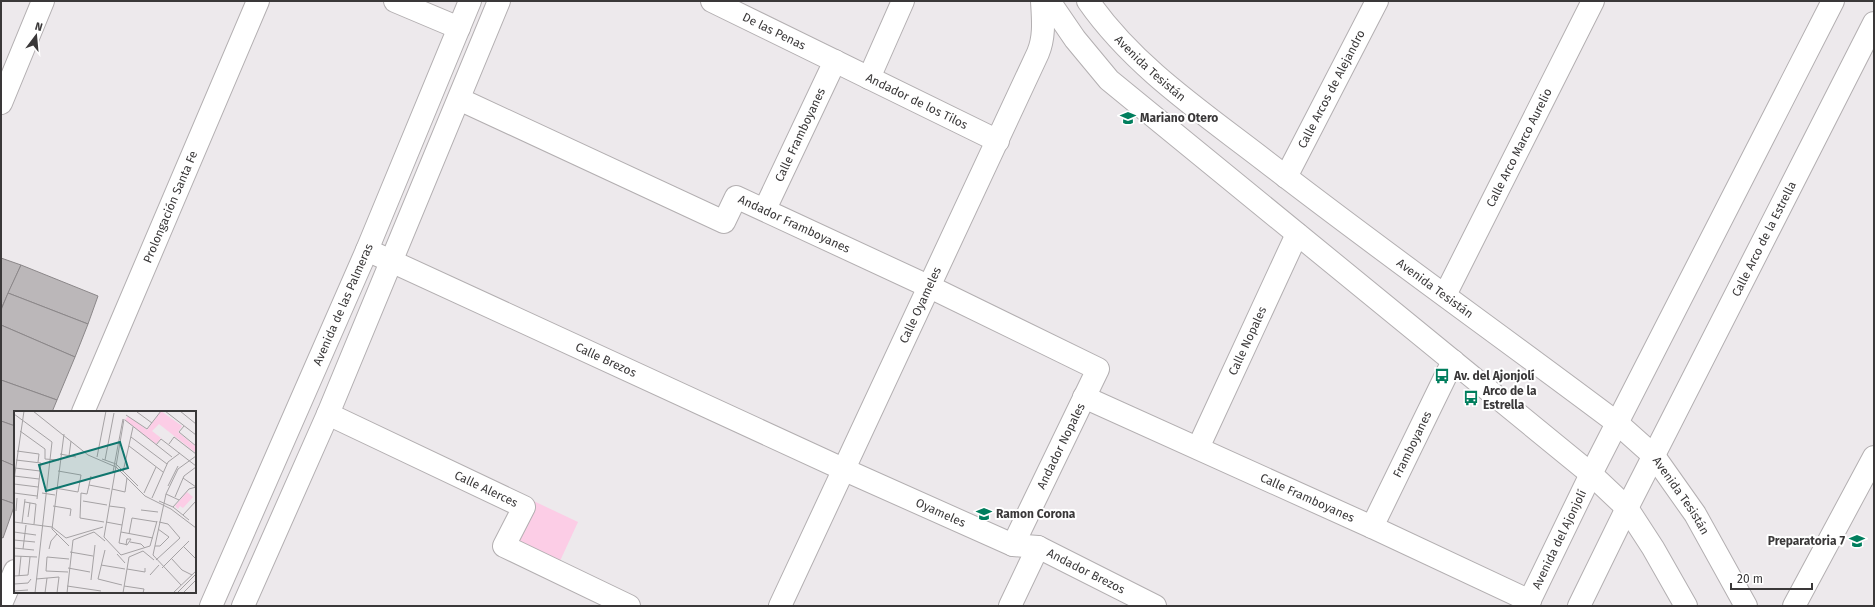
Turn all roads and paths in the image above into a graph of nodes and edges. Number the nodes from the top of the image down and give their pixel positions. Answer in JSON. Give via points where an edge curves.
{"nodes":[{"id":1,"x":43,"y":1,"type":"edge"},
{"id":2,"x":258,"y":1,"type":"edge"},
{"id":3,"x":395,"y":1,"type":"edge"},
{"id":4,"x":470,"y":1,"type":"edge"},
{"id":5,"x":499,"y":1,"type":"edge"},
{"id":6,"x":712,"y":1,"type":"edge"},
{"id":7,"x":903,"y":1,"type":"edge"},
{"id":8,"x":1042,"y":1,"type":"edge"},
{"id":9,"x":1049,"y":1,"type":"edge"},
{"id":10,"x":1088,"y":1,"type":"edge"},
{"id":11,"x":1376,"y":1,"type":"edge"},
{"id":12,"x":1593,"y":1,"type":"edge"},
{"id":13,"x":1833,"y":1,"type":"edge"},
{"id":14,"x":1874,"y":24,"type":"edge"},
{"id":15,"x":459,"y":28,"type":"junction"},
{"id":16,"x":835,"y":61,"type":"junction"},
{"id":17,"x":869,"y":78,"type":"junction"},
{"id":18,"x":459,"y":100,"type":"junction"},
{"id":19,"x":1,"y":103,"type":"edge"},
{"id":20,"x":998,"y":141,"type":"junction"},
{"id":21,"x":1286,"y":177,"type":"junction"},
{"id":22,"x":765,"y":210,"type":"junction"},
{"id":23,"x":1297,"y":234,"type":"junction"},
{"id":24,"x":367,"y":250,"type":"junction"},
{"id":25,"x":392,"y":261,"type":"junction"},
{"id":26,"x":930,"y":287,"type":"junction"},
{"id":27,"x":1445,"y":295,"type":"junction"},
{"id":28,"x":1453,"y":361,"type":"junction"},
{"id":29,"x":1098,"y":369,"type":"joint"},
{"id":30,"x":1084,"y":397,"type":"junction"},
{"id":31,"x":83,"y":411,"type":"edge"},
{"id":32,"x":328,"y":414,"type":"junction"},
{"id":33,"x":1617,"y":423,"type":"junction"},
{"id":34,"x":1198,"y":448,"type":"junction"},
{"id":35,"x":1654,"y":456,"type":"junction"},
{"id":36,"x":1874,"y":458,"type":"edge"},
{"id":37,"x":845,"y":470,"type":"junction"},
{"id":38,"x":1591,"y":474,"type":"junction"},
{"id":39,"x":1627,"y":508,"type":"junction"},
{"id":40,"x":1372,"y":527,"type":"junction"},
{"id":41,"x":1013,"y":545,"type":"junction"},
{"id":42,"x":1038,"y":548,"type":"junction"},
{"id":43,"x":14,"y":573,"type":"edge"},
{"id":44,"x":1529,"y":603,"type":"edge"},
{"id":45,"x":1,"y":604,"type":"edge"},
{"id":46,"x":216,"y":604,"type":"edge"},
{"id":47,"x":243,"y":606,"type":"edge"},
{"id":48,"x":629,"y":606,"type":"edge"},
{"id":49,"x":780,"y":606,"type":"edge"},
{"id":50,"x":1010,"y":606,"type":"edge"},
{"id":51,"x":1155,"y":606,"type":"edge"},
{"id":52,"x":1579,"y":606,"type":"edge"},
{"id":53,"x":1686,"y":606,"type":"edge"},
{"id":54,"x":1746,"y":606,"type":"edge"},
{"id":55,"x":1794,"y":606,"type":"edge"}],
"edges":[{"from":1,"to":19,"type":"street"},
{"from":2,"to":31,"type":"street","name":"Prolongación Santa Fe"},
{"from":3,"to":15,"type":"street"},
{"from":4,"to":15,"type":"street","name":"Avenida de las Palmeras"},
{"from":5,"to":18,"type":"street"},
{"from":6,"to":16,"type":"street","name":"De las Penas"},
{"from":7,"to":17,"type":"street"},
{"from":8,"to":20,"type":"street","name":"Calle Oyameles","via":[[1042,44]]},
{"from":9,"to":23,"type":"street","via":[[1109,80]]},
{"from":10,"to":21,"type":"street","name":"Avenida Tesistán","via":[[1126,48],[1161,80]]},
{"from":11,"to":21,"type":"street","name":"Calle Arcos de Alejandro"},
{"from":12,"to":27,"type":"street","name":"Calle Arco Marco Aurelio"},
{"from":13,"to":33,"type":"street"},
{"from":14,"to":35,"type":"street","name":"Calle Arco de la Estrella"},
{"from":15,"to":24,"type":"street","name":"Avenida de las Palmeras"},
{"from":16,"to":17,"type":"street","name":"Andador de los Tilos"},
{"from":16,"to":22,"type":"street","name":"Calle Framboyanes"},
{"from":17,"to":20,"type":"street","name":"Andador de los Tilos"},
{"from":18,"to":22,"type":"street","name":"Andador Framboyanes","via":[[724,222],[736,196]]},
{"from":18,"to":25,"type":"street"},
{"from":20,"to":26,"type":"street","name":"Calle Oyameles"},
{"from":21,"to":27,"type":"street","name":"Avenida Tesistán"},
{"from":22,"to":26,"type":"street","name":"Andador Framboyanes"},
{"from":23,"to":28,"type":"street"},
{"from":23,"to":34,"type":"street","name":"Calle Nopales"},
{"from":24,"to":25,"type":"street","name":"Calle Brezos"},
{"from":24,"to":46,"type":"street","name":"Avenida de las Palmeras"},
{"from":25,"to":32,"type":"street"},
{"from":25,"to":37,"type":"street","name":"Calle Brezos"},
{"from":26,"to":29,"type":"street","name":"Andador Framboyanes"},
{"from":26,"to":37,"type":"street","name":"Calle Oyameles"},
{"from":27,"to":33,"type":"street","name":"Avenida Tesistán"},
{"from":28,"to":38,"type":"street"},
{"from":28,"to":40,"type":"street","name":"Framboyanes"},
{"from":29,"to":30,"type":"street","name":"Andador Nopales"},
{"from":30,"to":34,"type":"street","name":"Calle Framboyanes"},
{"from":30,"to":41,"type":"street","name":"Andador Nopales"},
{"from":32,"to":47,"type":"street"},
{"from":32,"to":48,"type":"street","name":"Calle Alerces","via":[[524,507],[504,546]]},
{"from":33,"to":35,"type":"street","name":"Avenida Tesistán"},
{"from":33,"to":38,"type":"street","name":"Avenida del Ajonjolí"},
{"from":34,"to":40,"type":"street","name":"Calle Framboyanes"},
{"from":35,"to":39,"type":"street","name":"Calle Arco de la Estrella"},
{"from":35,"to":54,"type":"street","name":"Avenida Tesistán","via":[[1695,514]]},
{"from":36,"to":55,"type":"street"},
{"from":37,"to":41,"type":"street","name":"Oyameles"},
{"from":37,"to":49,"type":"street","name":"Calle Oyameles"},
{"from":38,"to":39,"type":"street"},
{"from":38,"to":44,"type":"street","name":"Avenida del Ajonjolí"},
{"from":39,"to":52,"type":"street"},
{"from":39,"to":53,"type":"street"},
{"from":40,"to":44,"type":"street","name":"Calle Framboyanes"},
{"from":41,"to":42,"type":"street","name":"Oyameles"},
{"from":42,"to":50,"type":"street"},
{"from":42,"to":51,"type":"street","name":"Andador Brezos"},
{"from":43,"to":45,"type":"street"}]}
